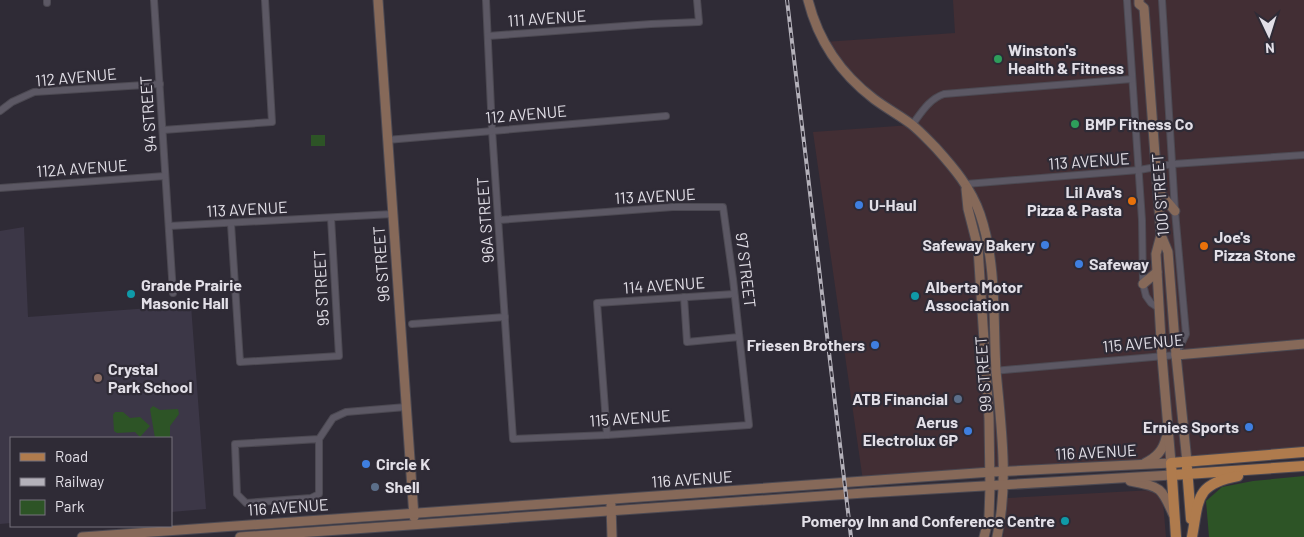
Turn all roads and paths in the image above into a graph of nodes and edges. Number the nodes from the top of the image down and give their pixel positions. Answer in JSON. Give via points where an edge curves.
{"nodes":[{"id":1,"x":154,"y":0,"type":"edge"},
{"id":2,"x":266,"y":0,"type":"edge"},
{"id":3,"x":378,"y":0,"type":"edge"},
{"id":4,"x":486,"y":0,"type":"edge"},
{"id":5,"x":697,"y":0,"type":"edge"},
{"id":6,"x":808,"y":0,"type":"edge"},
{"id":7,"x":1127,"y":0,"type":"edge"},
{"id":8,"x":1162,"y":0,"type":"edge"},
{"id":9,"x":1144,"y":3,"type":"edge"},
{"id":10,"x":488,"y":36,"type":"junction"},
{"id":11,"x":1132,"y":78,"type":"junction"},
{"id":12,"x":160,"y":84,"type":"junction"},
{"id":13,"x":0,"y":111,"type":"edge"},
{"id":14,"x":666,"y":116,"type":"dead end"},
{"id":15,"x":912,"y":125,"type":"junction"},
{"id":16,"x":163,"y":130,"type":"junction"},
{"id":17,"x":492,"y":130,"type":"junction"},
{"id":18,"x":388,"y":140,"type":"junction"},
{"id":19,"x":1304,"y":155,"type":"edge"},
{"id":20,"x":1172,"y":164,"type":"junction"},
{"id":21,"x":1156,"y":167,"type":"junction"},
{"id":22,"x":1139,"y":170,"type":"junction"},
{"id":23,"x":165,"y":176,"type":"junction"},
{"id":24,"x":966,"y":184,"type":"junction"},
{"id":25,"x":0,"y":188,"type":"edge"},
{"id":26,"x":1157,"y":190,"type":"junction"},
{"id":27,"x":723,"y":207,"type":"joint"},
{"id":28,"x":1176,"y":211,"type":"junction"},
{"id":29,"x":393,"y":214,"type":"junction"},
{"id":30,"x":331,"y":218,"type":"junction"},
{"id":31,"x":499,"y":220,"type":"junction"},
{"id":32,"x":231,"y":224,"type":"junction"},
{"id":33,"x":169,"y":226,"type":"junction"},
{"id":34,"x":1160,"y":235,"type":"junction"},
{"id":35,"x":1157,"y":272,"type":"junction"},
{"id":36,"x":1143,"y":284,"type":"junction"},
{"id":37,"x":172,"y":293,"type":"dead end"},
{"id":38,"x":734,"y":294,"type":"junction"},
{"id":39,"x":684,"y":297,"type":"junction"},
{"id":40,"x":1160,"y":309,"type":"junction"},
{"id":41,"x":505,"y":317,"type":"junction"},
{"id":42,"x":412,"y":324,"type":"dead end"},
{"id":43,"x":739,"y":337,"type":"junction"},
{"id":44,"x":1304,"y":344,"type":"edge"},
{"id":45,"x":1176,"y":355,"type":"junction"},
{"id":46,"x":1162,"y":357,"type":"junction"},
{"id":47,"x":996,"y":370,"type":"junction"},
{"id":48,"x":985,"y":372,"type":"junction"},
{"id":49,"x":406,"y":407,"type":"junction"},
{"id":50,"x":749,"y":424,"type":"joint"},
{"id":51,"x":1168,"y":428,"type":"junction"},
{"id":52,"x":607,"y":435,"type":"junction"},
{"id":53,"x":319,"y":439,"type":"junction"},
{"id":54,"x":514,"y":439,"type":"joint"},
{"id":55,"x":1304,"y":452,"type":"edge"},
{"id":56,"x":1187,"y":462,"type":"junction"},
{"id":57,"x":1170,"y":463,"type":"junction"},
{"id":58,"x":1143,"y":464,"type":"junction"},
{"id":59,"x":1304,"y":466,"type":"edge"},
{"id":60,"x":1269,"y":469,"type":"junction"},
{"id":61,"x":991,"y":472,"type":"junction"},
{"id":62,"x":1002,"y":472,"type":"junction"},
{"id":63,"x":1188,"y":474,"type":"junction"},
{"id":64,"x":1172,"y":475,"type":"junction"},
{"id":65,"x":1115,"y":478,"type":"junction"},
{"id":66,"x":862,"y":481,"type":"junction"},
{"id":67,"x":990,"y":486,"type":"junction"},
{"id":68,"x":1002,"y":486,"type":"junction"},
{"id":69,"x":864,"y":493,"type":"junction"},
{"id":70,"x":610,"y":500,"type":"junction"},
{"id":71,"x":611,"y":511,"type":"junction"},
{"id":72,"x":413,"y":513,"type":"junction"},
{"id":73,"x":1174,"y":517,"type":"junction"},
{"id":74,"x":414,"y":525,"type":"junction"},
{"id":75,"x":137,"y":535,"type":"edge"},
{"id":76,"x":82,"y":537,"type":"edge"},
{"id":77,"x":240,"y":537,"type":"edge"},
{"id":78,"x":612,"y":537,"type":"edge"},
{"id":79,"x":984,"y":537,"type":"edge"},
{"id":80,"x":997,"y":537,"type":"edge"},
{"id":81,"x":1176,"y":537,"type":"edge"},
{"id":82,"x":1192,"y":537,"type":"edge"}],
"edges":[{"from":1,"to":12,"type":"street","name":"94 STREET"},
{"from":2,"to":16,"type":"street","via":[[272,122]]},
{"from":3,"to":18,"type":"main road","name":"96 STREET"},
{"from":4,"to":10,"type":"street","name":"96A STREET"},
{"from":5,"to":10,"type":"street","name":"111 AVENUE","via":[[699,22]]},
{"from":6,"to":15,"type":"main road","name":"99 STREET","via":[[816,26],[838,63],[861,88]]},
{"from":7,"to":11,"type":"street","name":"100 STREET"},
{"from":8,"to":20,"type":"street","name":"100 STREET"},
{"from":9,"to":21,"type":"main road","name":"100 STREET"},
{"from":10,"to":17,"type":"street","name":"96A STREET"},
{"from":11,"to":15,"type":"street","via":[[944,94],[927,104]]},
{"from":11,"to":22,"type":"street","name":"100 STREET"},
{"from":12,"to":13,"type":"street","name":"112 AVENUE","via":[[34,92]]},
{"from":12,"to":16,"type":"street","name":"94 STREET"},
{"from":14,"to":17,"type":"street","name":"112 AVENUE"},
{"from":15,"to":24,"type":"main road","name":"99 STREET"},
{"from":16,"to":23,"type":"street","name":"94 STREET"},
{"from":17,"to":18,"type":"street","name":"112 AVENUE"},
{"from":17,"to":31,"type":"street","name":"96A STREET"},
{"from":18,"to":29,"type":"main road","name":"96 STREET"},
{"from":19,"to":20,"type":"street","name":"113 AVENUE"},
{"from":20,"to":21,"type":"street","name":"113 AVENUE"},
{"from":20,"to":28,"type":"street","name":"100 STREET"},
{"from":21,"to":22,"type":"street","name":"113 AVENUE"},
{"from":21,"to":26,"type":"main road","name":"100 STREET"},
{"from":22,"to":24,"type":"street","name":"113 AVENUE"},
{"from":22,"to":36,"type":"street","name":"100 STREET"},
{"from":23,"to":25,"type":"street","name":"112A AVENUE"},
{"from":23,"to":33,"type":"street","name":"94 STREET"},
{"from":24,"to":47,"type":"main road","name":"99 STREET","via":[[980,213],[989,249]]},
{"from":24,"to":48,"type":"main road","name":"99 STREET","via":[[968,209],[978,248]]},
{"from":26,"to":28,"type":"main road"},
{"from":26,"to":34,"type":"main road","name":"100 STREET"},
{"from":27,"to":31,"type":"street","name":"113 AVENUE","via":[[673,207]]},
{"from":27,"to":38,"type":"street","name":"97 STREET"},
{"from":28,"to":45,"type":"street","name":"100 STREET","via":[[1186,334]]},
{"from":29,"to":30,"type":"street","name":"113 AVENUE"},
{"from":29,"to":49,"type":"main road","name":"96 STREET"},
{"from":30,"to":32,"type":"street","name":"113 AVENUE"},
{"from":30,"to":32,"type":"street","name":"95 STREET","via":[[339,356],[240,362]]},
{"from":31,"to":41,"type":"street","name":"96A STREET"},
{"from":32,"to":33,"type":"street","name":"113 AVENUE"},
{"from":33,"to":37,"type":"street"},
{"from":34,"to":35,"type":"main road","name":"100 STREET"},
{"from":34,"to":45,"type":"main road","name":"100 STREET","via":[[1168,252]]},
{"from":35,"to":36,"type":"main road"},
{"from":35,"to":40,"type":"main road","name":"100 STREET"},
{"from":36,"to":40,"type":"street","name":"100 STREET","via":[[1146,296]]},
{"from":38,"to":39,"type":"street","name":"114 AVENUE"},
{"from":38,"to":43,"type":"street","name":"97 STREET"},
{"from":39,"to":43,"type":"street","via":[[687,342]]},
{"from":39,"to":52,"type":"street","name":"114 AVENUE","via":[[597,303]]},
{"from":40,"to":46,"type":"main road","name":"100 STREET"},
{"from":41,"to":42,"type":"street"},
{"from":41,"to":54,"type":"street","name":"96A STREET"},
{"from":43,"to":50,"type":"street","name":"97 STREET"},
{"from":44,"to":45,"type":"main road","name":"115 AVENUE"},
{"from":45,"to":46,"type":"street","name":"115 AVENUE"},
{"from":45,"to":56,"type":"main road","name":"100 STREET"},
{"from":46,"to":47,"type":"street","name":"115 AVENUE"},
{"from":46,"to":51,"type":"main road","name":"100 STREET"},
{"from":47,"to":48,"type":"street","name":"115 AVENUE"},
{"from":47,"to":62,"type":"main road","name":"99 STREET"},
{"from":48,"to":61,"type":"main road","name":"99 STREET"},
{"from":49,"to":53,"type":"street","via":[[346,412],[333,418]]},
{"from":49,"to":72,"type":"main road","name":"96 STREET"},
{"from":50,"to":52,"type":"street","name":"115 AVENUE"},
{"from":51,"to":57,"type":"main road","name":"100 STREET"},
{"from":51,"to":58,"type":"main road","via":[[1163,448]]},
{"from":52,"to":54,"type":"street","name":"115 AVENUE"},
{"from":53,"to":53,"type":"street","via":[[236,444],[237,494],[246,503],[311,498],[319,494]]},
{"from":55,"to":56,"type":"main road","name":"116 AVENUE"},
{"from":56,"to":57,"type":"main road","name":"116 AVENUE"},
{"from":56,"to":63,"type":"main road","name":"100 STREET"},
{"from":57,"to":58,"type":"main road","name":"116 AVENUE"},
{"from":57,"to":64,"type":"main road","name":"100 STREET"},
{"from":58,"to":62,"type":"main road","name":"116 AVENUE"},
{"from":59,"to":60,"type":"main road","name":"116 AVENUE"},
{"from":60,"to":63,"type":"main road","name":"116 AVENUE"},
{"from":60,"to":82,"type":"main road","via":[[1218,481],[1206,488],[1197,504]]},
{"from":61,"to":62,"type":"main road","name":"116 AVENUE"},
{"from":61,"to":66,"type":"main road","name":"116 AVENUE"},
{"from":61,"to":67,"type":"main road","name":"99 STREET"},
{"from":62,"to":68,"type":"main road","name":"99 STREET"},
{"from":63,"to":64,"type":"main road","name":"116 AVENUE"},
{"from":63,"to":82,"type":"main road","name":"100 STREET"},
{"from":64,"to":65,"type":"main road","name":"116 AVENUE"},
{"from":64,"to":73,"type":"main road","name":"100 STREET"},
{"from":65,"to":68,"type":"main road","name":"116 AVENUE"},
{"from":65,"to":73,"type":"main road","via":[[1159,488],[1166,496]]},
{"from":66,"to":69,"type":"main road"},
{"from":66,"to":70,"type":"main road","name":"116 AVENUE"},
{"from":67,"to":68,"type":"main road","name":"116 AVENUE"},
{"from":67,"to":69,"type":"main road","name":"116 AVENUE"},
{"from":67,"to":79,"type":"main road","name":"99 STREET","via":[[989,517]]},
{"from":68,"to":80,"type":"main road","name":"99 STREET"},
{"from":69,"to":71,"type":"main road","name":"116 AVENUE"},
{"from":70,"to":71,"type":"main road"},
{"from":70,"to":72,"type":"main road","name":"116 AVENUE"},
{"from":71,"to":74,"type":"main road","name":"116 AVENUE"},
{"from":71,"to":78,"type":"main road"},
{"from":72,"to":74,"type":"main road","name":"96 STREET"},
{"from":72,"to":75,"type":"main road","name":"116 AVENUE"},
{"from":73,"to":81,"type":"main road","name":"100 STREET"},
{"from":74,"to":77,"type":"main road","name":"116 AVENUE"},
{"from":75,"to":76,"type":"main road","name":"116 AVENUE"}]}
